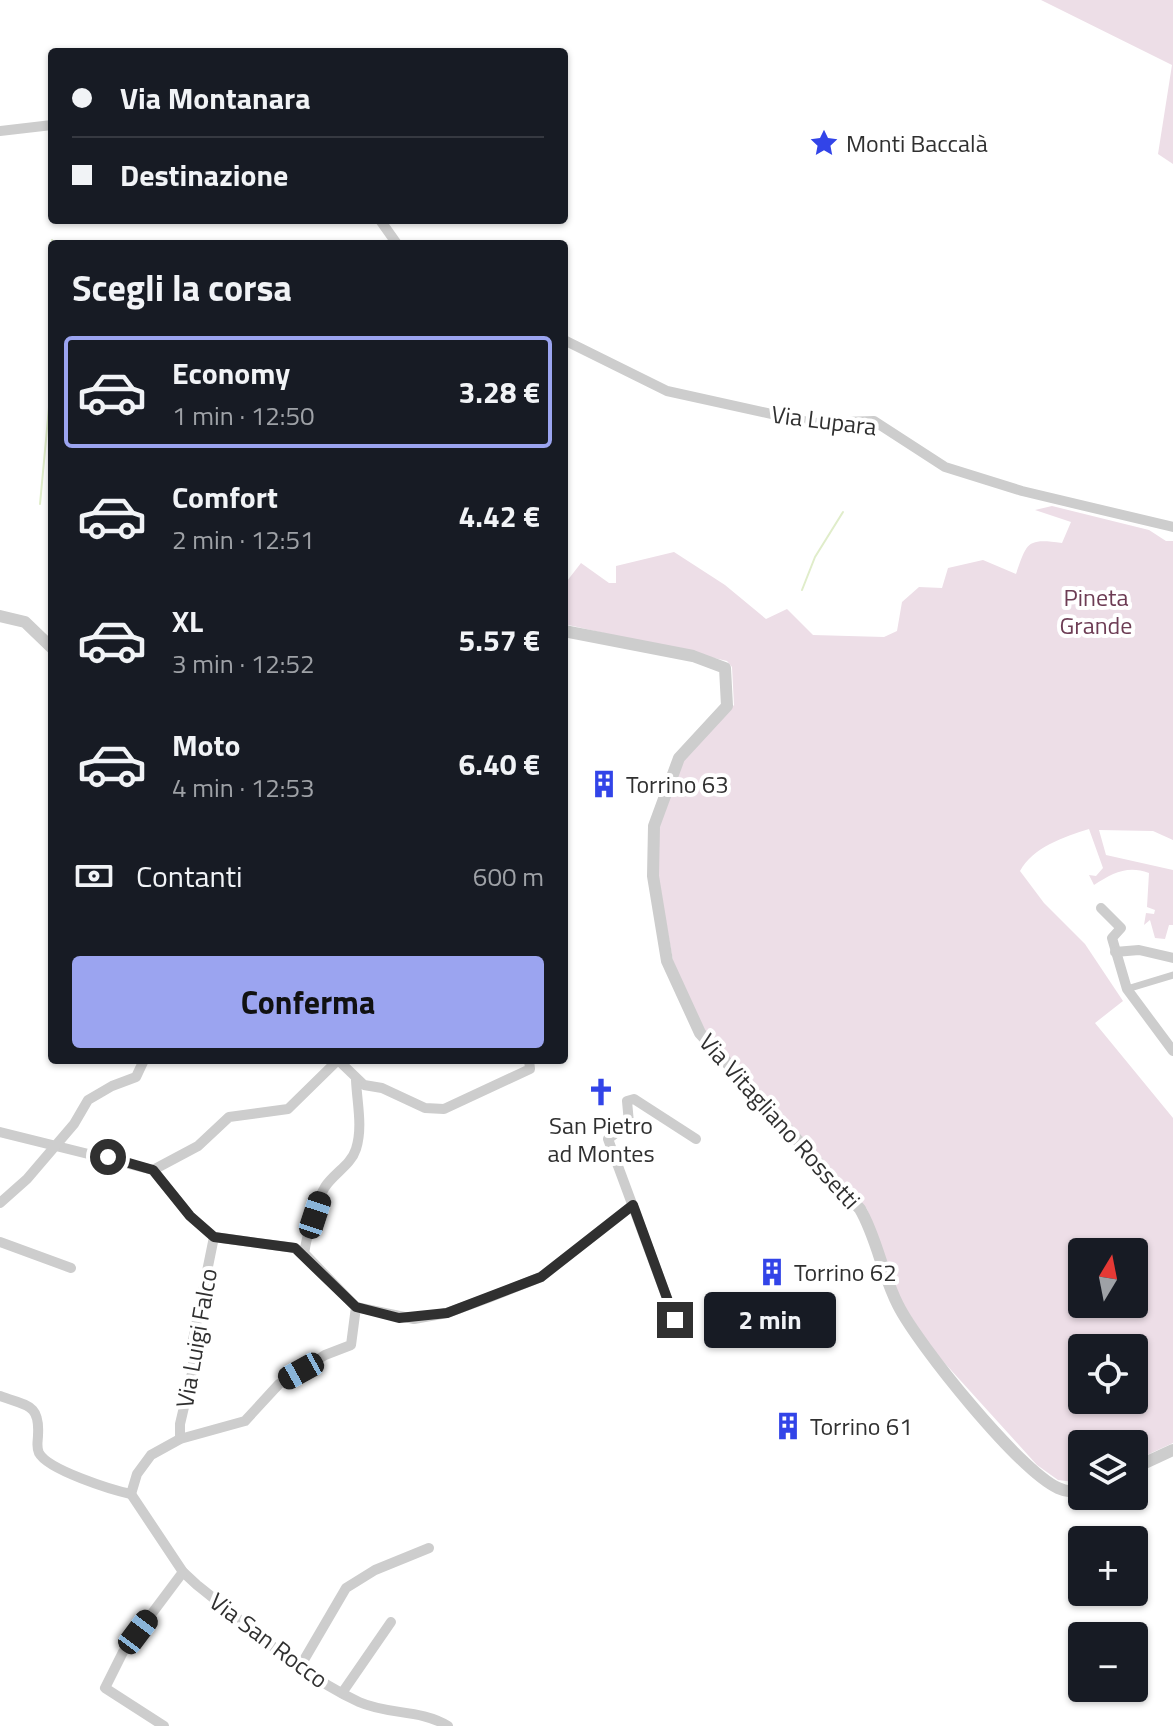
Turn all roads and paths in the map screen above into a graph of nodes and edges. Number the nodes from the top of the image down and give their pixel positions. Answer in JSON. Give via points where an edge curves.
{"nodes":[{"id":1,"x":48,"y":125,"type":"edge"},
{"id":2,"x":0,"y":131,"type":"edge"},
{"id":3,"x":568,"y":342,"type":"edge"},
{"id":4,"x":1173,"y":527,"type":"edge"},
{"id":5,"x":0,"y":616,"type":"edge"},
{"id":6,"x":568,"y":632,"type":"edge"},
{"id":7,"x":48,"y":644,"type":"edge"},
{"id":8,"x":1101,"y":908,"type":"dead end"},
{"id":9,"x":1115,"y":952,"type":"junction"},
{"id":10,"x":1173,"y":958,"type":"edge"},
{"id":11,"x":1173,"y":975,"type":"edge"},
{"id":12,"x":1127,"y":989,"type":"junction"},
{"id":13,"x":1173,"y":1051,"type":"edge"},
{"id":14,"x":142,"y":1064,"type":"edge"},
{"id":15,"x":334,"y":1064,"type":"edge"},
{"id":16,"x":342,"y":1064,"type":"edge"},
{"id":17,"x":529,"y":1064,"type":"edge"},
{"id":18,"x":356,"y":1080,"type":"junction"},
{"id":19,"x":0,"y":1132,"type":"edge"},
{"id":20,"x":696,"y":1139,"type":"dead end"},
{"id":21,"x":54,"y":1144,"type":"junction"},
{"id":22,"x":153,"y":1170,"type":"junction"},
{"id":23,"x":0,"y":1203,"type":"edge"},
{"id":24,"x":633,"y":1205,"type":"junction"},
{"id":25,"x":214,"y":1237,"type":"junction"},
{"id":26,"x":0,"y":1242,"type":"edge"},
{"id":27,"x":304,"y":1253,"type":"junction"},
{"id":28,"x":71,"y":1268,"type":"dead end"},
{"id":29,"x":356,"y":1307,"type":"junction"},
{"id":30,"x":675,"y":1320,"type":"dead end"},
{"id":31,"x":0,"y":1396,"type":"edge"},
{"id":32,"x":180,"y":1439,"type":"junction"},
{"id":33,"x":1173,"y":1450,"type":"edge"},
{"id":34,"x":1148,"y":1462,"type":"edge"},
{"id":35,"x":1068,"y":1489,"type":"edge"},
{"id":36,"x":131,"y":1494,"type":"junction"},
{"id":37,"x":429,"y":1548,"type":"dead end"},
{"id":38,"x":183,"y":1572,"type":"junction"},
{"id":39,"x":391,"y":1622,"type":"dead end"},
{"id":40,"x":301,"y":1665,"type":"junction"},
{"id":41,"x":342,"y":1693,"type":"junction"},
{"id":42,"x":164,"y":1726,"type":"edge"},
{"id":43,"x":448,"y":1726,"type":"edge"}],
"edges":[{"from":1,"to":2,"type":"street"},
{"from":3,"to":4,"type":"street","name":"Via Lupara","via":[[667,391],[812,423],[874,421],[945,467]]},
{"from":5,"to":7,"type":"street","via":[[25,622]]},
{"from":6,"to":35,"type":"street","name":"Via Vitagliano Rossetti","via":[[693,656],[725,668],[727,706],[679,758],[654,826],[653,876],[667,961],[687,1012],[712,1049],[860,1209],[897,1303],[919,1340],[1040,1475]]},
{"from":8,"to":9,"type":"street","via":[[1121,928],[1112,937]]},
{"from":9,"to":10,"type":"street","via":[[1139,950]]},
{"from":9,"to":12,"type":"street"},
{"from":11,"to":12,"type":"street"},
{"from":12,"to":13,"type":"street"},
{"from":14,"to":21,"type":"street","via":[[136,1077],[88,1100]]},
{"from":15,"to":22,"type":"street","via":[[288,1109],[229,1117],[198,1146]]},
{"from":16,"to":18,"type":"street"},
{"from":17,"to":18,"type":"street","via":[[530,1069],[444,1109],[425,1108]]},
{"from":18,"to":27,"type":"street","via":[[357,1147],[352,1160],[323,1189]]},
{"from":19,"to":21,"type":"street"},
{"from":20,"to":24,"type":"street","via":[[638,1100],[627,1101],[630,1120],[608,1143]]},
{"from":21,"to":22,"type":"street"},
{"from":21,"to":23,"type":"street"},
{"from":22,"to":25,"type":"street"},
{"from":24,"to":29,"type":"street","via":[[541,1277],[447,1313],[399,1318]]},
{"from":24,"to":30,"type":"street"},
{"from":25,"to":27,"type":"street"},
{"from":25,"to":32,"type":"street","name":"Via Luigi Falco"},
{"from":26,"to":28,"type":"street"},
{"from":27,"to":29,"type":"street"},
{"from":29,"to":32,"type":"street","via":[[351,1345],[279,1384],[245,1421]]},
{"from":31,"to":36,"type":"street","via":[[35,1409],[37,1450],[54,1467]]},
{"from":32,"to":36,"type":"street","via":[[144,1461]]},
{"from":33,"to":34,"type":"street"},
{"from":36,"to":38,"type":"street","name":"Via San Rocco"},
{"from":37,"to":40,"type":"street","via":[[346,1588]]},
{"from":38,"to":40,"type":"street","name":"Via San Rocco"},
{"from":38,"to":42,"type":"street","via":[[123,1652],[105,1688]]},
{"from":39,"to":41,"type":"street"},
{"from":40,"to":41,"type":"street","name":"Via San Rocco"},
{"from":41,"to":43,"type":"street","name":"Via San Rocco","via":[[366,1705],[428,1715]]}]}
